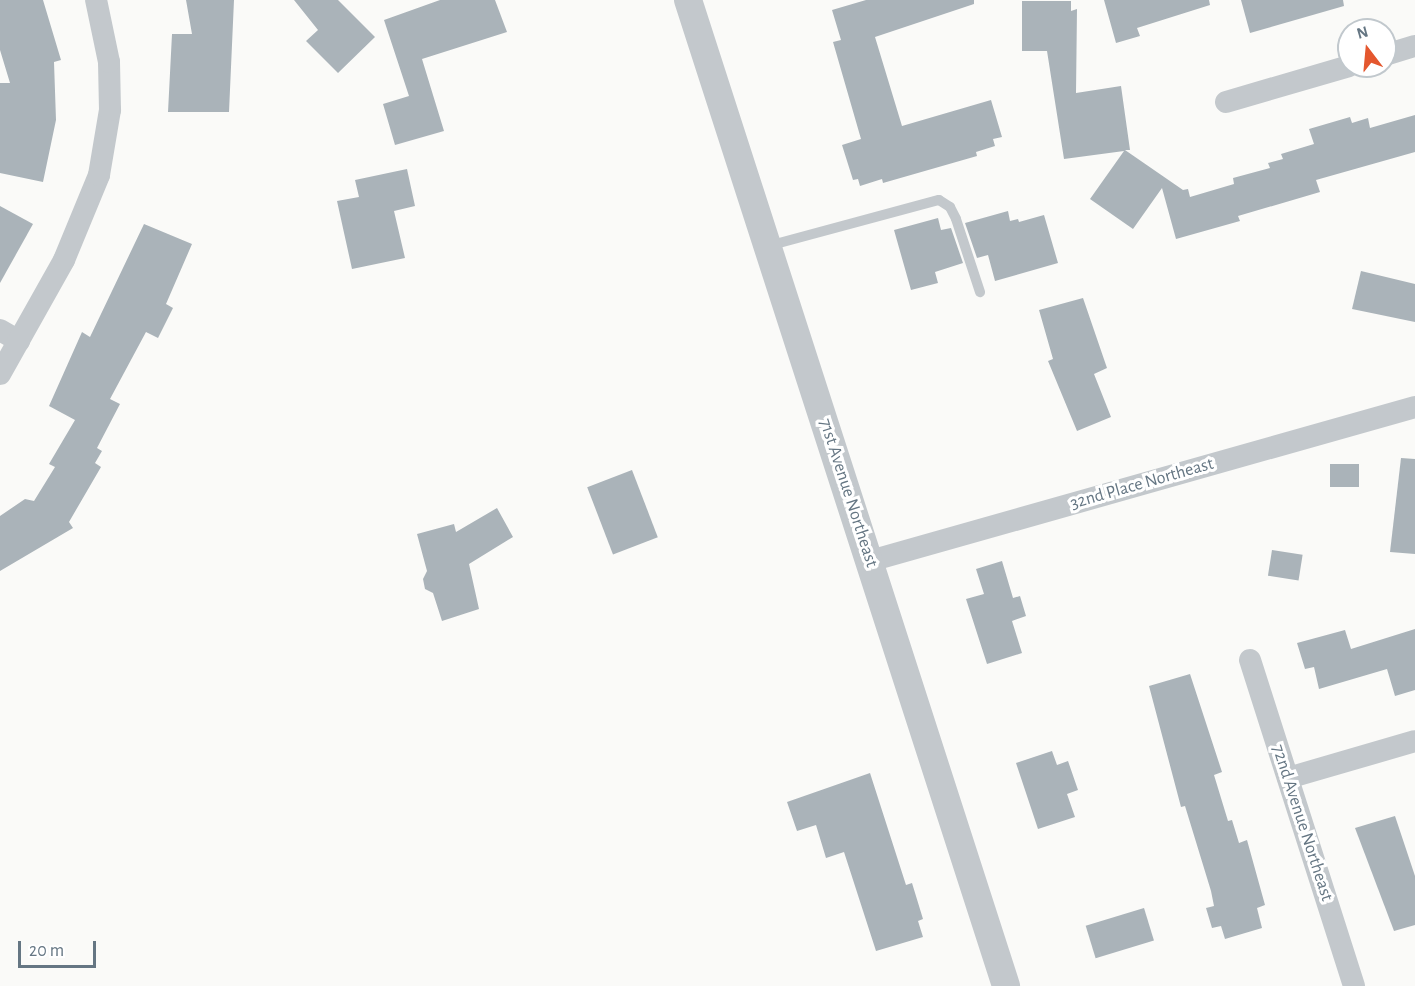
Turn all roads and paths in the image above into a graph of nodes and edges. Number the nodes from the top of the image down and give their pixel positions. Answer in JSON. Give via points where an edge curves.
{"nodes":[{"id":1,"x":96,"y":0,"type":"edge"},
{"id":2,"x":692,"y":1,"type":"edge"},
{"id":3,"x":1415,"y":46,"type":"edge"},
{"id":4,"x":1397,"y":51,"type":"edge"},
{"id":5,"x":1337,"y":70,"type":"edge"},
{"id":6,"x":1226,"y":102,"type":"dead end"},
{"id":7,"x":768,"y":246,"type":"junction"},
{"id":8,"x":980,"y":292,"type":"dead end"},
{"id":9,"x":10,"y":336,"type":"edge"},
{"id":10,"x":0,"y":374,"type":"edge"},
{"id":11,"x":1415,"y":407,"type":"edge"},
{"id":12,"x":870,"y":561,"type":"junction"},
{"id":13,"x":1250,"y":660,"type":"dead end"},
{"id":14,"x":1415,"y":741,"type":"edge"},
{"id":15,"x":1288,"y":778,"type":"junction"},
{"id":16,"x":1006,"y":986,"type":"edge"},
{"id":17,"x":1354,"y":986,"type":"edge"}],
"edges":[{"from":1,"to":9,"type":"street","via":[[109,62],[110,110],[99,175],[64,260]]},
{"from":2,"to":7,"type":"street","name":"71st Avenue Northeast"},
{"from":3,"to":4,"type":"street"},
{"from":5,"to":6,"type":"street"},
{"from":7,"to":8,"type":"lane","via":[[939,200],[950,207],[956,219]]},
{"from":7,"to":12,"type":"street","name":"71st Avenue Northeast"},
{"from":9,"to":10,"type":"street"},
{"from":11,"to":12,"type":"street","name":"32nd Place Northeast"},
{"from":12,"to":16,"type":"street","name":"71st Avenue Northeast"},
{"from":13,"to":15,"type":"street","name":"72nd Avenue Northeast"},
{"from":14,"to":15,"type":"street"},
{"from":15,"to":17,"type":"street","name":"72nd Avenue Northeast"}]}
